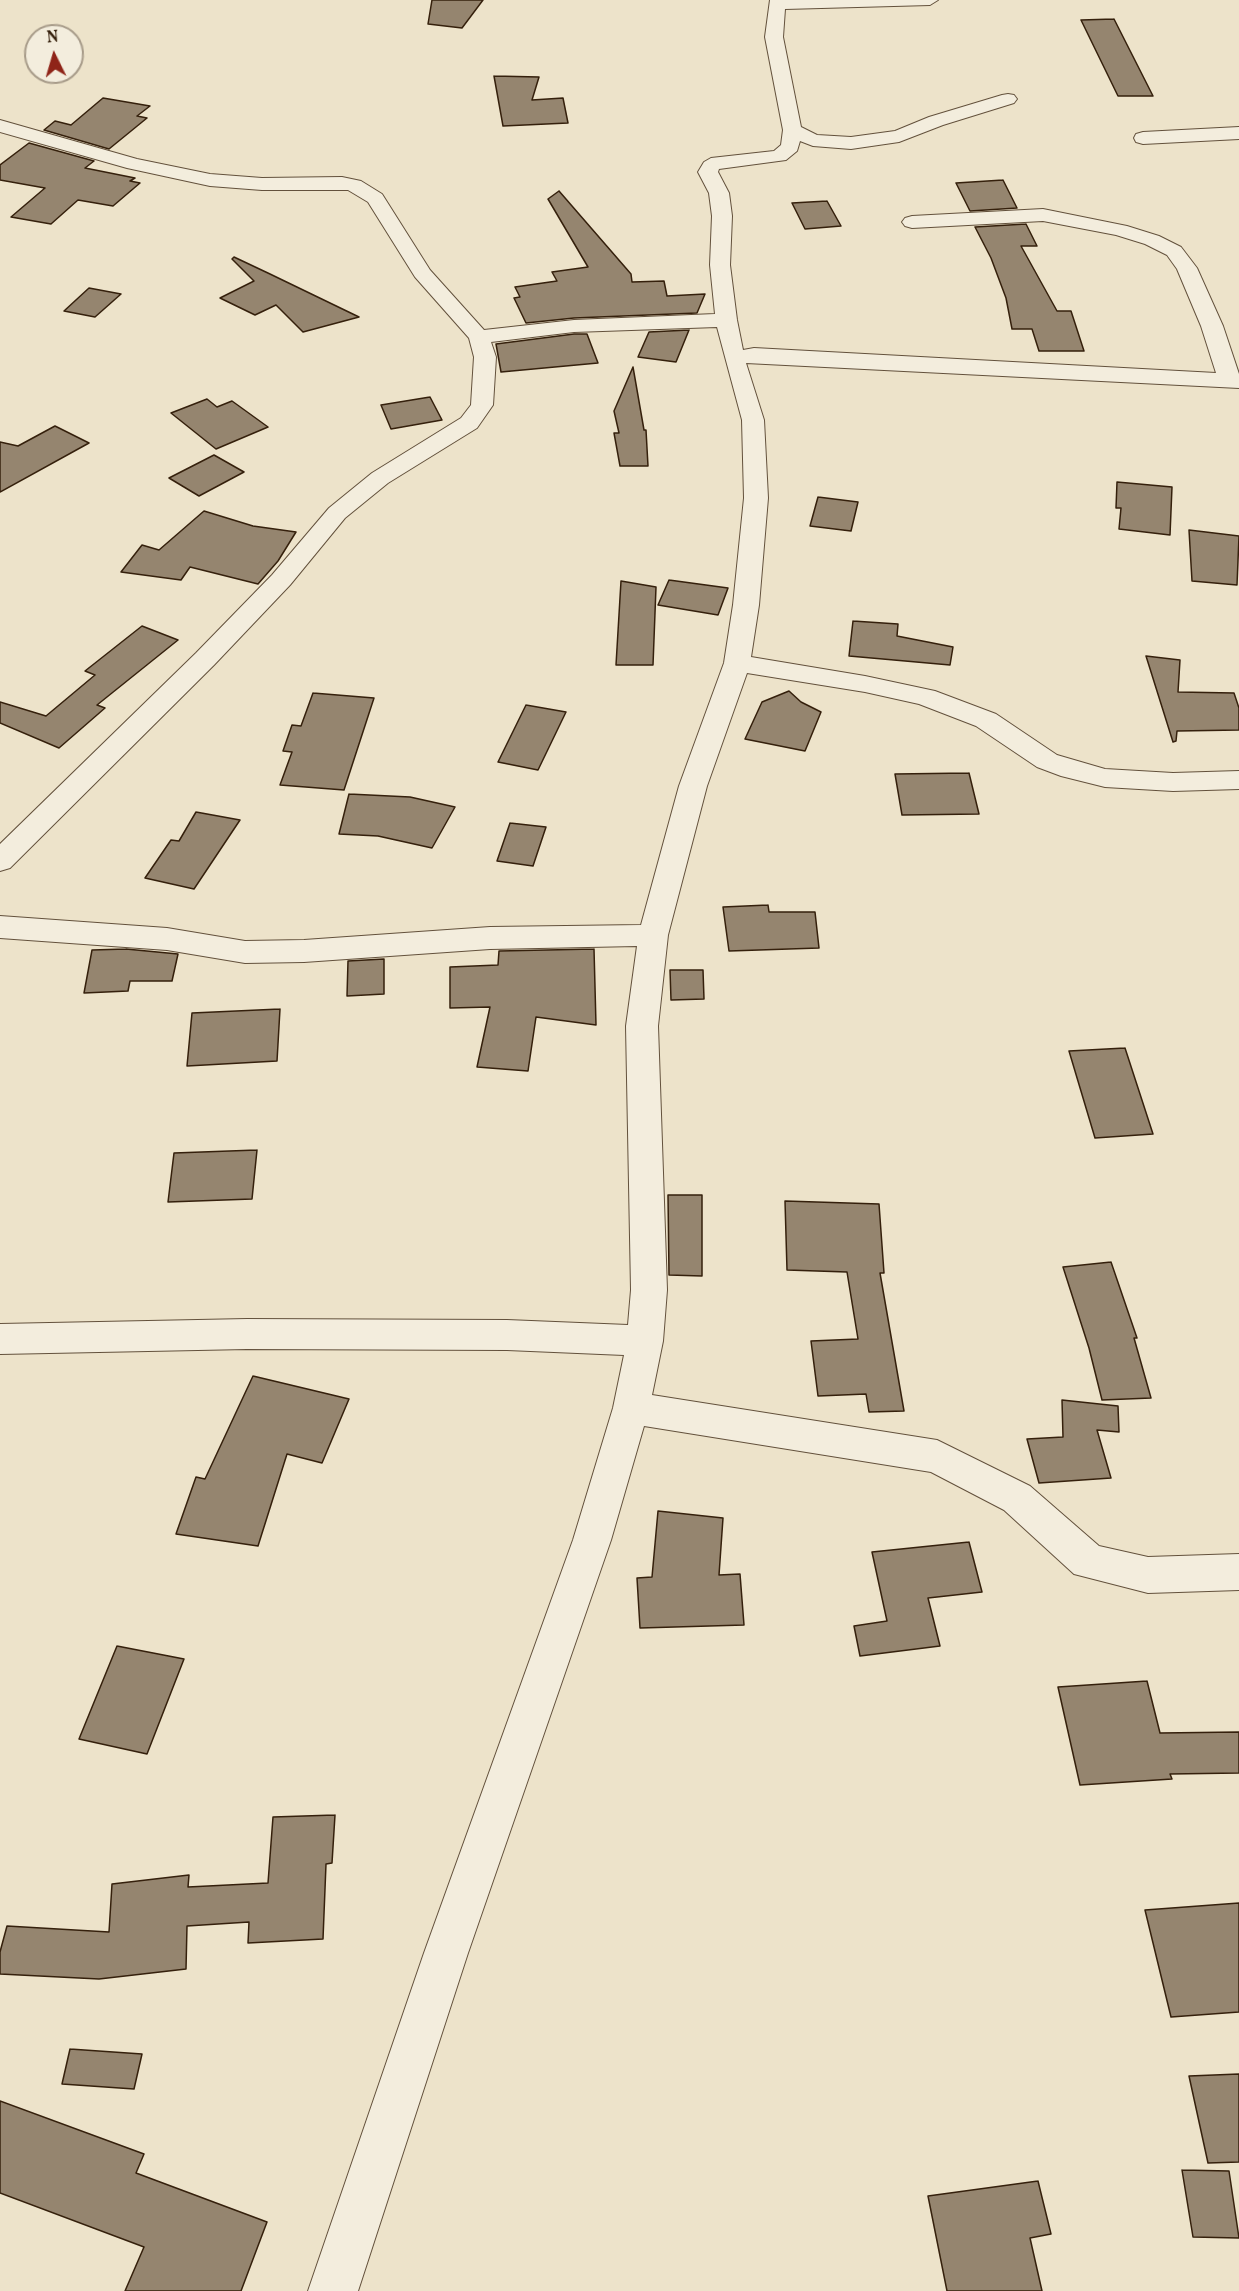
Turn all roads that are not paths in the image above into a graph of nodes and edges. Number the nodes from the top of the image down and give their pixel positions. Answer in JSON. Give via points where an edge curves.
{"nodes":[{"id":1,"x":930,"y":0,"type":"edge"},
{"id":2,"x":777,"y":2,"type":"edge"},
{"id":3,"x":1008,"y":99,"type":"dead end"},
{"id":4,"x":0,"y":126,"type":"edge"},
{"id":5,"x":792,"y":130,"type":"junction"},
{"id":6,"x":1239,"y":133,"type":"edge"},
{"id":7,"x":1143,"y":138,"type":"dead end"},
{"id":8,"x":912,"y":222,"type":"dead end"},
{"id":9,"x":726,"y":320,"type":"junction"},
{"id":10,"x":479,"y":337,"type":"junction"},
{"id":11,"x":735,"y":361,"type":"junction"},
{"id":12,"x":1234,"y":380,"type":"edge"},
{"id":13,"x":737,"y":663,"type":"junction"},
{"id":14,"x":1239,"y":780,"type":"edge"},
{"id":15,"x":0,"y":861,"type":"edge"},
{"id":16,"x":0,"y":927,"type":"edge"},
{"id":17,"x":653,"y":935,"type":"junction"},
{"id":18,"x":0,"y":1339,"type":"edge"},
{"id":19,"x":645,"y":1341,"type":"junction"},
{"id":20,"x":630,"y":1408,"type":"junction"},
{"id":21,"x":1239,"y":1572,"type":"edge"},
{"id":22,"x":333,"y":2291,"type":"edge"}],
"edges":[{"from":1,"to":2,"type":"street"},
{"from":2,"to":5,"type":"street","via":[[774,37]]},
{"from":3,"to":5,"type":"street","via":[[899,136],[852,143],[813,140]]},
{"from":4,"to":10,"type":"street","via":[[134,164],[210,180],[354,185],[375,198],[422,273]]},
{"from":5,"to":9,"type":"street","via":[[790,147],[779,156],[718,162],[708,172],[719,193],[722,216],[720,265]]},
{"from":6,"to":7,"type":"street"},
{"from":8,"to":12,"type":"street","via":[[1043,215],[1152,240],[1174,251],[1187,268]]},
{"from":9,"to":10,"type":"street","via":[[574,326]]},
{"from":9,"to":11,"type":"street"},
{"from":10,"to":15,"type":"street","via":[[485,357],[482,405],[469,423],[380,478],[337,513],[281,580]]},
{"from":11,"to":12,"type":"street","via":[[754,355]]},
{"from":11,"to":13,"type":"street","via":[[753,420],[756,498]]},
{"from":13,"to":14,"type":"street","via":[[926,697],[986,720],[1047,761],[1105,778]]},
{"from":13,"to":17,"type":"street","via":[[693,786]]},
{"from":16,"to":17,"type":"street","via":[[167,939],[245,952],[490,938]]},
{"from":17,"to":19,"type":"street","via":[[642,1026],[649,1290]]},
{"from":18,"to":19,"type":"street","via":[[247,1334],[483,1335]]},
{"from":19,"to":20,"type":"street"},
{"from":20,"to":21,"type":"street","via":[[937,1456],[1017,1498],[1088,1561],[1148,1575]]},
{"from":20,"to":22,"type":"street","via":[[592,1540],[446,1953]]}]}
